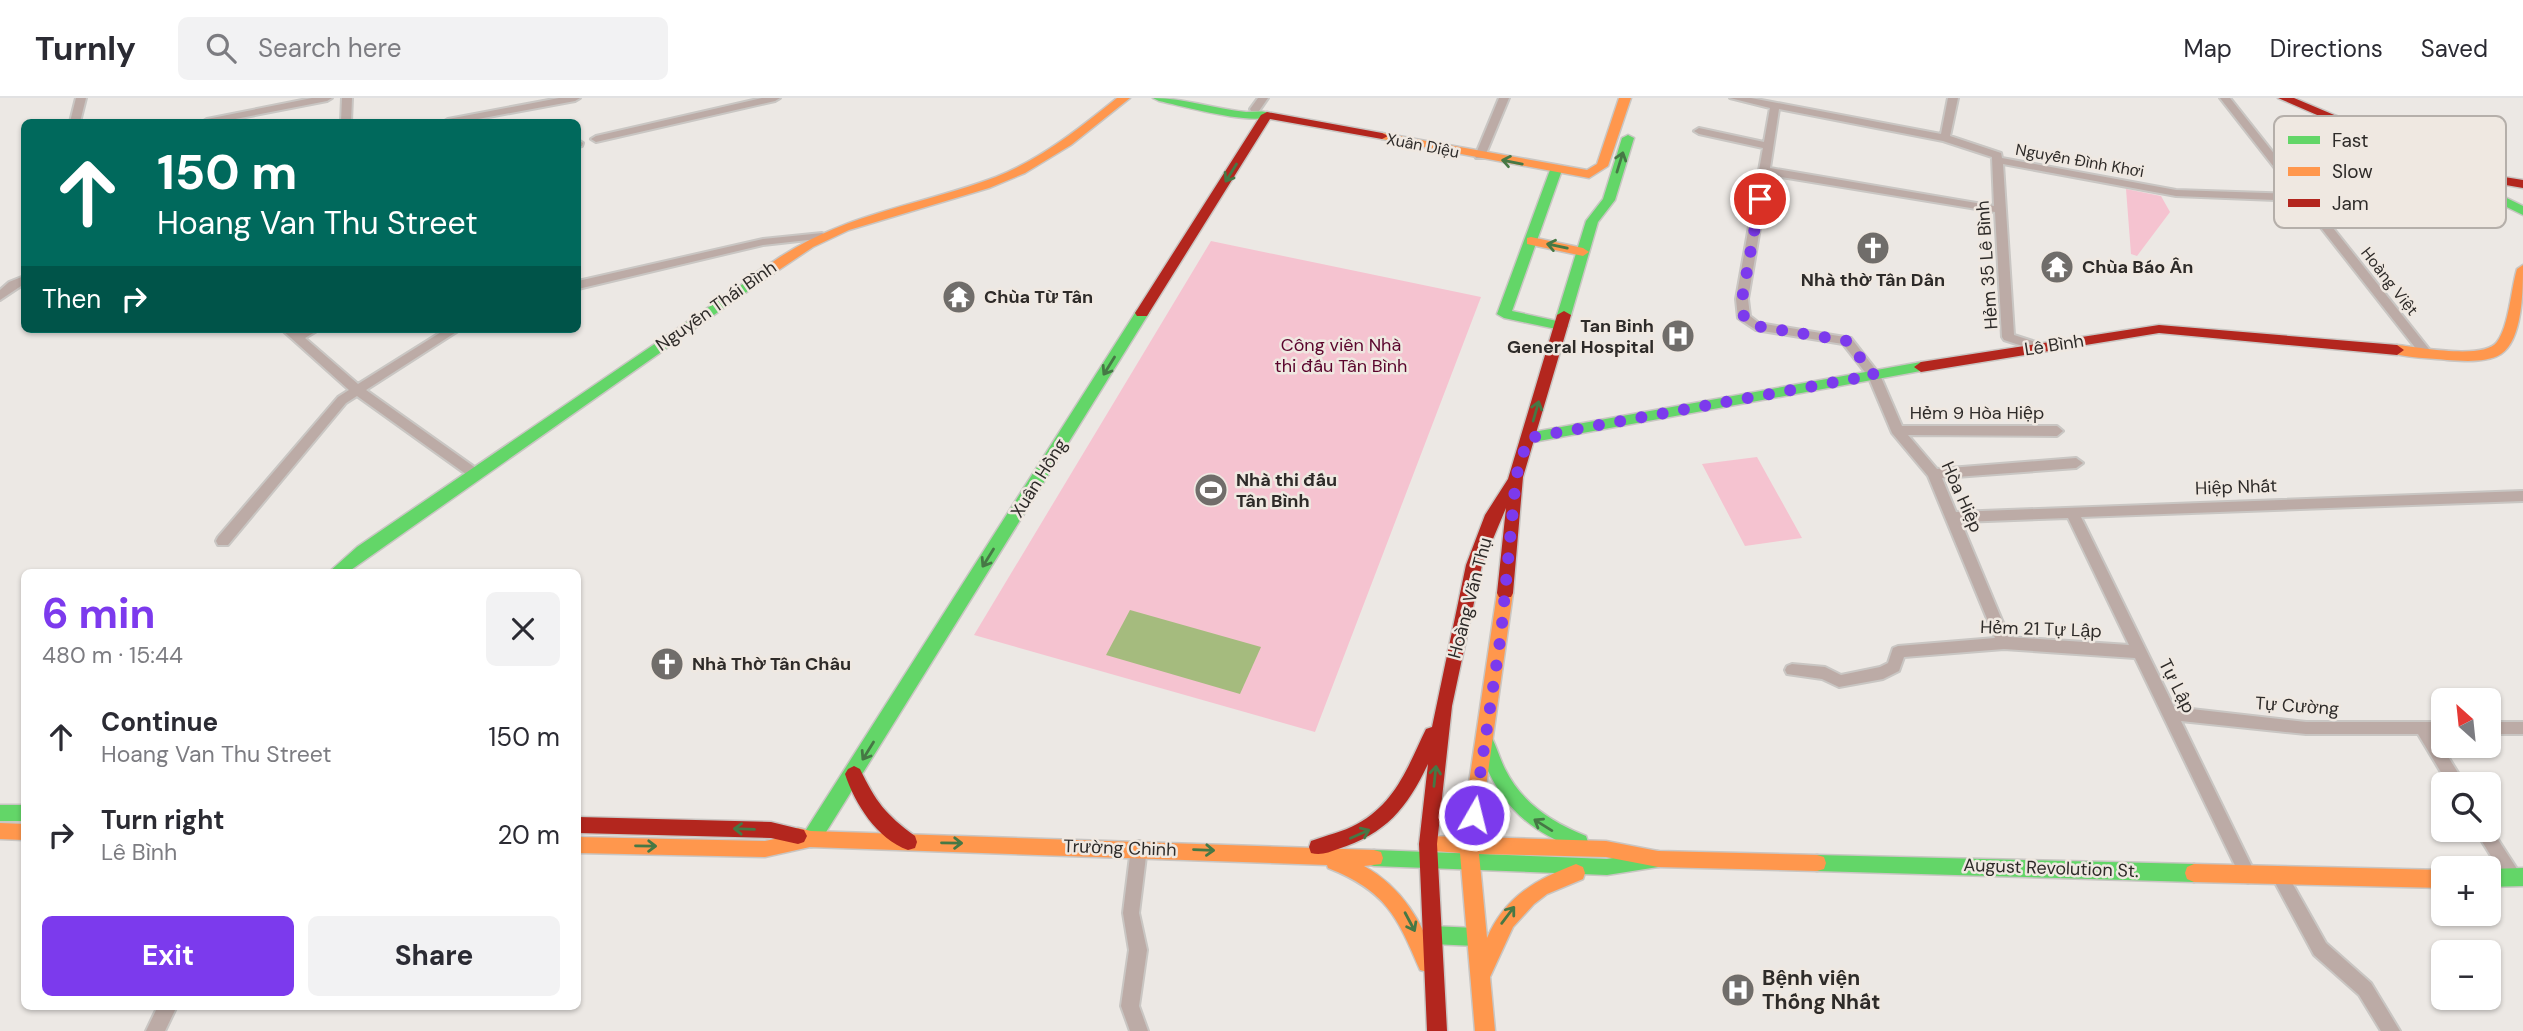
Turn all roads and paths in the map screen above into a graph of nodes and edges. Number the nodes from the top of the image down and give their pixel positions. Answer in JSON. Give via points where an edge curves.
{"nodes":[{"id":1,"x":81,"y":98,"type":"edge"},
{"id":2,"x":327,"y":98,"type":"edge"},
{"id":3,"x":347,"y":98,"type":"edge"},
{"id":4,"x":575,"y":98,"type":"edge"},
{"id":5,"x":775,"y":98,"type":"edge"},
{"id":6,"x":1124,"y":98,"type":"edge"},
{"id":7,"x":1159,"y":98,"type":"edge"},
{"id":8,"x":1196,"y":98,"type":"edge"},
{"id":9,"x":1504,"y":98,"type":"edge"},
{"id":10,"x":1625,"y":98,"type":"edge"},
{"id":11,"x":1640,"y":98,"type":"edge"},
{"id":12,"x":1735,"y":98,"type":"edge"},
{"id":13,"x":1953,"y":98,"type":"edge"},
{"id":14,"x":2225,"y":98,"type":"edge"},
{"id":15,"x":2284,"y":98,"type":"edge"},
{"id":16,"x":1775,"y":106,"type":"junction"},
{"id":17,"x":1261,"y":108,"type":"edge"},
{"id":18,"x":2324,"y":116,"type":"edge"},
{"id":19,"x":76,"y":119,"type":"edge"},
{"id":20,"x":221,"y":119,"type":"edge"},
{"id":21,"x":346,"y":119,"type":"edge"},
{"id":22,"x":464,"y":119,"type":"edge"},
{"id":23,"x":1699,"y":131,"type":"dead end"},
{"id":24,"x":1945,"y":138,"type":"junction"},
{"id":25,"x":596,"y":139,"type":"dead end"},
{"id":26,"x":1769,"y":146,"type":"junction"},
{"id":27,"x":1480,"y":156,"type":"junction"},
{"id":28,"x":1997,"y":160,"type":"junction"},
{"id":29,"x":2274,"y":160,"type":"edge"},
{"id":30,"x":1556,"y":170,"type":"junction"},
{"id":31,"x":1766,"y":171,"type":"junction"},
{"id":32,"x":1579,"y":174,"type":"junction"},
{"id":33,"x":2523,"y":184,"type":"edge"},
{"id":34,"x":2274,"y":197,"type":"edge"},
{"id":35,"x":2506,"y":203,"type":"edge"},
{"id":36,"x":2523,"y":205,"type":"edge"},
{"id":37,"x":2000,"y":210,"type":"junction"},
{"id":38,"x":2523,"y":211,"type":"edge"},
{"id":39,"x":1592,"y":221,"type":"junction"},
{"id":40,"x":2328,"y":228,"type":"edge"},
{"id":41,"x":822,"y":236,"type":"junction"},
{"id":42,"x":1531,"y":241,"type":"junction"},
{"id":43,"x":1583,"y":252,"type":"junction"},
{"id":44,"x":2523,"y":269,"type":"edge"},
{"id":45,"x":21,"y":281,"type":"edge"},
{"id":46,"x":581,"y":284,"type":"edge"},
{"id":47,"x":0,"y":296,"type":"edge"},
{"id":48,"x":1561,"y":326,"type":"junction"},
{"id":49,"x":292,"y":333,"type":"edge"},
{"id":50,"x":449,"y":333,"type":"edge"},
{"id":51,"x":2038,"y":347,"type":"junction"},
{"id":52,"x":2425,"y":352,"type":"junction"},
{"id":53,"x":1874,"y":375,"type":"junction"},
{"id":54,"x":357,"y":390,"type":"junction"},
{"id":55,"x":1897,"y":430,"type":"junction"},
{"id":56,"x":2057,"y":431,"type":"dead end"},
{"id":57,"x":1528,"y":438,"type":"junction"},
{"id":58,"x":2076,"y":463,"type":"dead end"},
{"id":59,"x":475,"y":474,"type":"junction"},
{"id":60,"x":1934,"y":474,"type":"junction"},
{"id":61,"x":1516,"y":477,"type":"junction"},
{"id":62,"x":2523,"y":496,"type":"edge"},
{"id":63,"x":2072,"y":513,"type":"junction"},
{"id":64,"x":1951,"y":517,"type":"junction"},
{"id":65,"x":223,"y":541,"type":"dead end"},
{"id":66,"x":341,"y":569,"type":"edge"},
{"id":67,"x":2004,"y":643,"type":"junction"},
{"id":68,"x":2138,"y":652,"type":"junction"},
{"id":69,"x":1792,"y":670,"type":"dead end"},
{"id":70,"x":1443,"y":706,"type":"junction"},
{"id":71,"x":2170,"y":713,"type":"junction"},
{"id":72,"x":2422,"y":728,"type":"junction"},
{"id":73,"x":2431,"y":728,"type":"edge"},
{"id":74,"x":2501,"y":728,"type":"edge"},
{"id":75,"x":2523,"y":728,"type":"edge"},
{"id":76,"x":1485,"y":734,"type":"junction"},
{"id":77,"x":2449,"y":772,"type":"edge"},
{"id":78,"x":854,"y":774,"type":"junction"},
{"id":79,"x":0,"y":813,"type":"edge"},
{"id":80,"x":21,"y":813,"type":"edge"},
{"id":81,"x":581,"y":825,"type":"edge"},
{"id":82,"x":0,"y":831,"type":"edge"},
{"id":83,"x":21,"y":832,"type":"edge"},
{"id":84,"x":811,"y":839,"type":"junction"},
{"id":85,"x":908,"y":842,"type":"junction"},
{"id":86,"x":2493,"y":842,"type":"edge"},
{"id":87,"x":1428,"y":844,"type":"junction"},
{"id":88,"x":581,"y":845,"type":"edge"},
{"id":89,"x":1469,"y":845,"type":"junction"},
{"id":90,"x":1139,"y":848,"type":"junction"},
{"id":91,"x":1606,"y":849,"type":"junction"},
{"id":92,"x":1294,"y":853,"type":"junction"},
{"id":93,"x":1658,"y":859,"type":"junction"},
{"id":94,"x":1428,"y":861,"type":"junction"},
{"id":95,"x":1469,"y":863,"type":"junction"},
{"id":96,"x":1607,"y":867,"type":"junction"},
{"id":97,"x":2248,"y":875,"type":"junction"},
{"id":98,"x":2280,"y":877,"type":"junction"},
{"id":99,"x":2518,"y":877,"type":"edge"},
{"id":100,"x":2431,"y":879,"type":"edge"},
{"id":101,"x":1432,"y":934,"type":"junction"},
{"id":102,"x":1476,"y":937,"type":"junction"},
{"id":103,"x":1481,"y":977,"type":"junction"},
{"id":104,"x":1434,"y":991,"type":"junction"},
{"id":105,"x":166,"y":1010,"type":"edge"},
{"id":106,"x":155,"y":1031,"type":"edge"},
{"id":107,"x":1139,"y":1031,"type":"edge"},
{"id":108,"x":1437,"y":1031,"type":"edge"},
{"id":109,"x":1485,"y":1031,"type":"edge"},
{"id":110,"x":2391,"y":1031,"type":"edge"}],
"edges":[{"from":1,"to":19,"type":"street"},
{"from":2,"to":20,"type":"street"},
{"from":3,"to":21,"type":"street"},
{"from":4,"to":22,"type":"street"},
{"from":5,"to":25,"type":"street"},
{"from":6,"to":41,"type":"main road","name":"Nguyễn Thái Bình","via":[[1054,154],[997,180],[868,217]]},
{"from":7,"to":17,"type":"main road","name":"Xuân Diệu","via":[[1246,115]]},
{"from":8,"to":17,"type":"main road","name":"Xuân Diệu"},
{"from":9,"to":27,"type":"street"},
{"from":10,"to":32,"type":"main road","via":[[1602,166],[1597,172]]},
{"from":39,"to":11,"type":"main road","one_way":true,"via":[[1609,200]]},
{"from":12,"to":16,"type":"street","name":"Nguyễn Đình Khơi"},
{"from":13,"to":24,"type":"street"},
{"from":14,"to":29,"type":"street","name":"Hoàng Việt"},
{"from":15,"to":18,"type":"main road"},
{"from":16,"to":24,"type":"street","name":"Nguyễn Đình Khơi"},
{"from":16,"to":26,"type":"street"},
{"from":17,"to":27,"type":"main road","name":"Xuân Diệu"},
{"from":17,"to":78,"type":"main road","name":"Xuân Hồng","one_way":true},
{"from":23,"to":26,"type":"street"},
{"from":24,"to":28,"type":"street","name":"Nguyễn Đình Khơi","via":[[1997,155]]},
{"from":26,"to":31,"type":"street"},
{"from":30,"to":27,"type":"main road","name":"Xuân Diệu","one_way":true},
{"from":28,"to":34,"type":"street","name":"Nguyễn Đình Khơi","via":[[2176,193]]},
{"from":28,"to":37,"type":"street","name":"Hẻm 35 Lê Bình"},
{"from":30,"to":32,"type":"main road","name":"Xuân Diệu"},
{"from":30,"to":42,"type":"main road"},
{"from":31,"to":37,"type":"street"},
{"from":31,"to":53,"type":"street","name":"Hòa Hiệp","via":[[1742,299],[1744,318],[1756,326],[1847,341]]},
{"from":32,"to":39,"type":"main road","via":[[1592,194]]},
{"from":33,"to":36,"type":"main road","via":[[2515,188]]},
{"from":35,"to":38,"type":"main road"},
{"from":37,"to":51,"type":"street","name":"Hẻm 35 Lê Bình","via":[[2008,337]]},
{"from":39,"to":43,"type":"main road"},
{"from":40,"to":52,"type":"street","name":"Hoàng Việt"},
{"from":41,"to":46,"type":"street","via":[[762,242]]},
{"from":41,"to":59,"type":"main road","name":"Nguyễn Thái Bình"},
{"from":43,"to":42,"type":"main road","one_way":true},
{"from":42,"to":48,"type":"main road","via":[[1504,314]]},
{"from":43,"to":48,"type":"main road"},
{"from":44,"to":52,"type":"main road","name":"Lê Bình","via":[[2501,350],[2478,356]]},
{"from":45,"to":47,"type":"street"},
{"from":57,"to":48,"type":"main road","one_way":true},
{"from":49,"to":54,"type":"street"},
{"from":50,"to":54,"type":"street"},
{"from":51,"to":52,"type":"main road","name":"Lê Bình","via":[[2168,329]]},
{"from":51,"to":53,"type":"main road","name":"Lê Bình"},
{"from":53,"to":55,"type":"street","name":"Hòa Hiệp"},
{"from":53,"to":57,"type":"main road","name":"Lê Bình"},
{"from":54,"to":59,"type":"street"},
{"from":54,"to":65,"type":"street","via":[[331,411]]},
{"from":55,"to":56,"type":"street","name":"Hẻm 9 Hòa Hiệp"},
{"from":55,"to":60,"type":"street","name":"Hòa Hiệp"},
{"from":57,"to":61,"type":"main road"},
{"from":58,"to":60,"type":"street"},
{"from":59,"to":66,"type":"main road","name":"Nguyễn Thái Bình"},
{"from":60,"to":64,"type":"street","name":"Hòa Hiệp"},
{"from":61,"to":70,"type":"main road","name":"Hoàng Văn Thụ","via":[[1493,515],[1474,565]]},
{"from":61,"to":76,"type":"main road","name":"Hoàng Văn Thụ","via":[[1501,634]]},
{"from":62,"to":63,"type":"street","name":"Hiệp Nhất"},
{"from":63,"to":64,"type":"street","name":"Hiệp Nhất"},
{"from":63,"to":68,"type":"street","name":"Tự Lập"},
{"from":64,"to":67,"type":"street","name":"Hòa Hiệp"},
{"from":67,"to":68,"type":"street","name":"Hẻm 21 Tự Lập"},
{"from":67,"to":69,"type":"street","name":"Hẻm 21 Tự Lập","via":[[1898,652],[1894,667],[1883,673],[1839,681],[1825,673]]},
{"from":68,"to":71,"type":"street","name":"Tự Lập"},
{"from":87,"to":70,"type":"main road","name":"Hoàng Văn Thụ","one_way":true},
{"from":92,"to":70,"type":"main road","one_way":true,"via":[[1362,834],[1380,824],[1414,778]]},
{"from":71,"to":72,"type":"street","name":"Tự Cường","via":[[2306,728]]},
{"from":71,"to":97,"type":"street","name":"Tự Lập"},
{"from":72,"to":73,"type":"street","name":"Tự Cường"},
{"from":72,"to":77,"type":"street"},
{"from":74,"to":75,"type":"street"},
{"from":76,"to":89,"type":"main road","name":"Hoàng Văn Thụ"},
{"from":91,"to":76,"type":"main road","one_way":true,"via":[[1555,833],[1522,811],[1499,781]]},
{"from":78,"to":84,"type":"main road","name":"Xuân Hồng"},
{"from":78,"to":85,"type":"main road","via":[[870,811]]},
{"from":79,"to":80,"type":"main road"},
{"from":84,"to":81,"type":"main road","name":"Trường Chinh","one_way":true,"via":[[771,830]]},
{"from":82,"to":83,"type":"main road"},
{"from":84,"to":85,"type":"main road","name":"Trường Chinh"},
{"from":88,"to":84,"type":"main road","name":"Trường Chinh","one_way":true,"via":[[765,849]]},
{"from":85,"to":90,"type":"main road","name":"Trường Chinh","one_way":true},
{"from":86,"to":99,"type":"street"},
{"from":87,"to":89,"type":"main road","name":"August Revolution St."},
{"from":87,"to":94,"type":"main road","name":"Hoàng Văn Thụ"},
{"from":89,"to":91,"type":"main road","name":"August Revolution St."},
{"from":89,"to":95,"type":"main road","name":"Hoàng Văn Thụ"},
{"from":90,"to":92,"type":"main road","name":"Trường Chinh","one_way":true},
{"from":90,"to":107,"type":"street","via":[[1131,913],[1138,950],[1130,1006]]},
{"from":91,"to":93,"type":"main road","name":"August Revolution St."},
{"from":92,"to":94,"type":"main road","name":"Trường Chinh"},
{"from":92,"to":104,"type":"main road","one_way":true,"via":[[1360,871],[1388,891],[1417,935]]},
{"from":93,"to":96,"type":"main road","name":"August Revolution St."},
{"from":93,"to":97,"type":"main road","name":"August Revolution St."},
{"from":94,"to":95,"type":"main road","name":"Trường Chinh"},
{"from":94,"to":101,"type":"main road","name":"Hoàng Văn Thụ"},
{"from":95,"to":96,"type":"main road","name":"August Revolution St."},
{"from":95,"to":102,"type":"main road","name":"Hoàng Văn Thụ"},
{"from":103,"to":96,"type":"main road","one_way":true,"via":[[1500,926],[1525,896],[1556,879]]},
{"from":97,"to":98,"type":"main road","name":"August Revolution St."},
{"from":98,"to":100,"type":"main road","name":"August Revolution St."},
{"from":98,"to":110,"type":"street","via":[[2320,948],[2365,989]]},
{"from":101,"to":102,"type":"main road"},
{"from":101,"to":104,"type":"main road","name":"Hoàng Văn Thụ"},
{"from":102,"to":103,"type":"main road","name":"Hoàng Văn Thụ"},
{"from":103,"to":109,"type":"main road","name":"Hoàng Văn Thụ"},
{"from":104,"to":108,"type":"main road"},
{"from":105,"to":106,"type":"street"}]}
